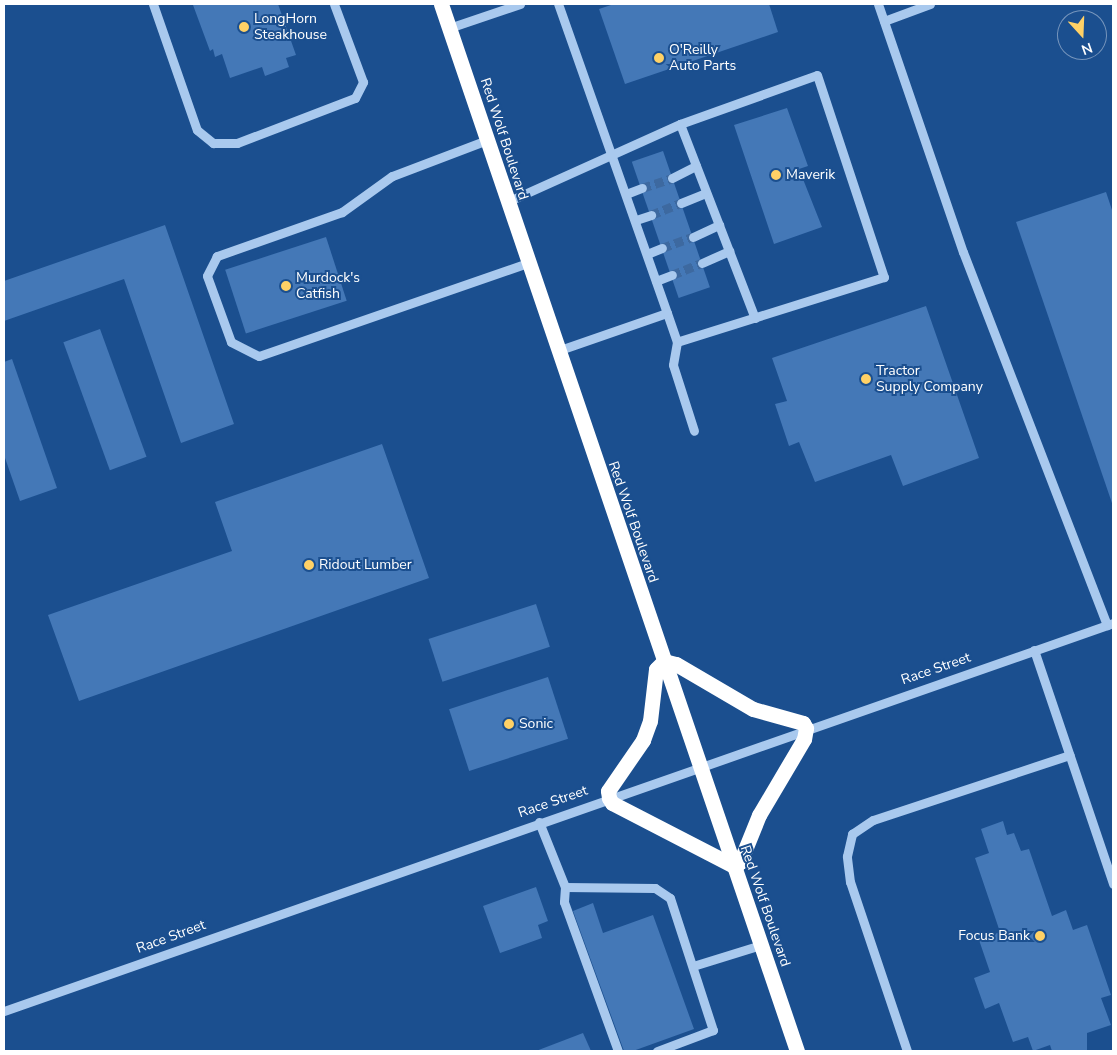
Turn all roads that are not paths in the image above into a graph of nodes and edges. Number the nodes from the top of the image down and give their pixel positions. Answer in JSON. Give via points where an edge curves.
{"nodes":[{"id":1,"x":153,"y":4,"type":"edge"},
{"id":2,"x":334,"y":4,"type":"edge"},
{"id":3,"x":441,"y":4,"type":"edge"},
{"id":4,"x":520,"y":4,"type":"edge"},
{"id":5,"x":558,"y":4,"type":"edge"},
{"id":6,"x":878,"y":4,"type":"edge"},
{"id":7,"x":930,"y":4,"type":"edge"},
{"id":8,"x":884,"y":21,"type":"junction"},
{"id":9,"x":449,"y":28,"type":"junction"},
{"id":10,"x":680,"y":124,"type":"junction"},
{"id":11,"x":487,"y":140,"type":"junction"},
{"id":12,"x":612,"y":154,"type":"junction"},
{"id":13,"x":696,"y":166,"type":"junction"},
{"id":14,"x":672,"y":178,"type":"tunnel mouth"},
{"id":15,"x":642,"y":188,"type":"tunnel mouth"},
{"id":16,"x":706,"y":193,"type":"junction"},
{"id":17,"x":626,"y":194,"type":"junction"},
{"id":18,"x":508,"y":202,"type":"junction"},
{"id":19,"x":681,"y":203,"type":"tunnel mouth"},
{"id":20,"x":651,"y":215,"type":"tunnel mouth"},
{"id":21,"x":636,"y":220,"type":"junction"},
{"id":22,"x":719,"y":225,"type":"junction"},
{"id":23,"x":693,"y":237,"type":"tunnel mouth"},
{"id":24,"x":662,"y":248,"type":"tunnel mouth"},
{"id":25,"x":729,"y":251,"type":"junction"},
{"id":26,"x":647,"y":254,"type":"junction"},
{"id":27,"x":528,"y":263,"type":"junction"},
{"id":28,"x":702,"y":263,"type":"tunnel mouth"},
{"id":29,"x":672,"y":275,"type":"tunnel mouth"},
{"id":30,"x":656,"y":281,"type":"junction"},
{"id":31,"x":667,"y":313,"type":"junction"},
{"id":32,"x":755,"y":318,"type":"junction"},
{"id":33,"x":676,"y":342,"type":"junction"},
{"id":34,"x":558,"y":352,"type":"junction"},
{"id":35,"x":694,"y":431,"type":"dead end"},
{"id":36,"x":1110,"y":624,"type":"edge"},
{"id":37,"x":1034,"y":650,"type":"junction"},
{"id":38,"x":664,"y":661,"type":"junction"},
{"id":39,"x":806,"y":728,"type":"junction"},
{"id":40,"x":1070,"y":755,"type":"junction"},
{"id":41,"x":701,"y":766,"type":"junction"},
{"id":42,"x":609,"y":798,"type":"junction"},
{"id":43,"x":540,"y":822,"type":"junction"},
{"id":44,"x":734,"y":866,"type":"junction"},
{"id":45,"x":1113,"y":884,"type":"edge"},
{"id":46,"x":565,"y":887,"type":"junction"},
{"id":47,"x":761,"y":945,"type":"junction"},
{"id":48,"x":693,"y":966,"type":"junction"},
{"id":49,"x":4,"y":1011,"type":"edge"},
{"id":50,"x":618,"y":1051,"type":"edge"},
{"id":51,"x":657,"y":1051,"type":"edge"},
{"id":52,"x":796,"y":1051,"type":"edge"},
{"id":53,"x":907,"y":1051,"type":"edge"}],
"edges":[{"from":1,"to":2,"type":"street","via":[[197,130],[212,143],[237,143],[355,98],[362,82]]},
{"from":3,"to":9,"type":"highway","name":"Red Wolf Boulevard"},
{"from":4,"to":9,"type":"street"},
{"from":5,"to":12,"type":"street"},
{"from":6,"to":8,"type":"street"},
{"from":7,"to":8,"type":"street"},
{"from":8,"to":36,"type":"street","via":[[963,252]]},
{"from":9,"to":11,"type":"highway","name":"Red Wolf Boulevard"},
{"from":10,"to":12,"type":"street"},
{"from":10,"to":13,"type":"street"},
{"from":10,"to":32,"type":"street","via":[[817,75],[884,277]]},
{"from":11,"to":18,"type":"highway","name":"Red Wolf Boulevard"},
{"from":11,"to":27,"type":"street","via":[[392,176],[342,212],[217,256],[207,276],[231,342],[259,356]]},
{"from":12,"to":17,"type":"street"},
{"from":12,"to":18,"type":"street"},
{"from":13,"to":14,"type":"street"},
{"from":13,"to":16,"type":"street"},
{"from":15,"to":17,"type":"street"},
{"from":16,"to":19,"type":"street"},
{"from":16,"to":22,"type":"street"},
{"from":17,"to":21,"type":"street"},
{"from":18,"to":27,"type":"highway","name":"Red Wolf Boulevard"},
{"from":20,"to":21,"type":"street"},
{"from":21,"to":26,"type":"street"},
{"from":22,"to":23,"type":"street"},
{"from":22,"to":25,"type":"street"},
{"from":24,"to":26,"type":"street"},
{"from":25,"to":28,"type":"street"},
{"from":25,"to":32,"type":"street"},
{"from":26,"to":30,"type":"street"},
{"from":27,"to":34,"type":"highway","name":"Red Wolf Boulevard"},
{"from":29,"to":30,"type":"street"},
{"from":30,"to":31,"type":"street"},
{"from":31,"to":33,"type":"street"},
{"from":31,"to":34,"type":"street"},
{"from":32,"to":33,"type":"street"},
{"from":33,"to":35,"type":"street","via":[[673,365]]},
{"from":34,"to":38,"type":"highway","name":"Red Wolf Boulevard"},
{"from":36,"to":37,"type":"street","name":"Race Street"},
{"from":37,"to":39,"type":"street","name":"Race Street"},
{"from":37,"to":40,"type":"street"},
{"from":38,"to":39,"type":"highway","via":[[676,664],[746,706],[803,723]]},
{"from":38,"to":41,"type":"highway","name":"Red Wolf Boulevard"},
{"from":38,"to":42,"type":"highway","via":[[656,669],[650,721],[643,740],[608,791]]},
{"from":39,"to":41,"type":"street","name":"Race Street"},
{"from":39,"to":44,"type":"highway","via":[[804,739],[759,815],[740,862]]},
{"from":40,"to":45,"type":"street"},
{"from":40,"to":53,"type":"street","via":[[873,820],[852,834],[847,856],[850,882]]},
{"from":41,"to":42,"type":"street","name":"Race Street"},
{"from":41,"to":44,"type":"highway","name":"Red Wolf Boulevard"},
{"from":42,"to":43,"type":"street","name":"Race Street"},
{"from":42,"to":44,"type":"highway","via":[[612,803]]},
{"from":43,"to":46,"type":"street"},
{"from":43,"to":49,"type":"street","name":"Race Street"},
{"from":44,"to":47,"type":"highway","name":"Red Wolf Boulevard"},
{"from":46,"to":48,"type":"street","via":[[655,888],[663,892],[670,898]]},
{"from":46,"to":50,"type":"street","via":[[564,902]]},
{"from":47,"to":48,"type":"street"},
{"from":47,"to":52,"type":"highway","name":"Red Wolf Boulevard"},
{"from":48,"to":51,"type":"street","via":[[713,1030]]}]}
